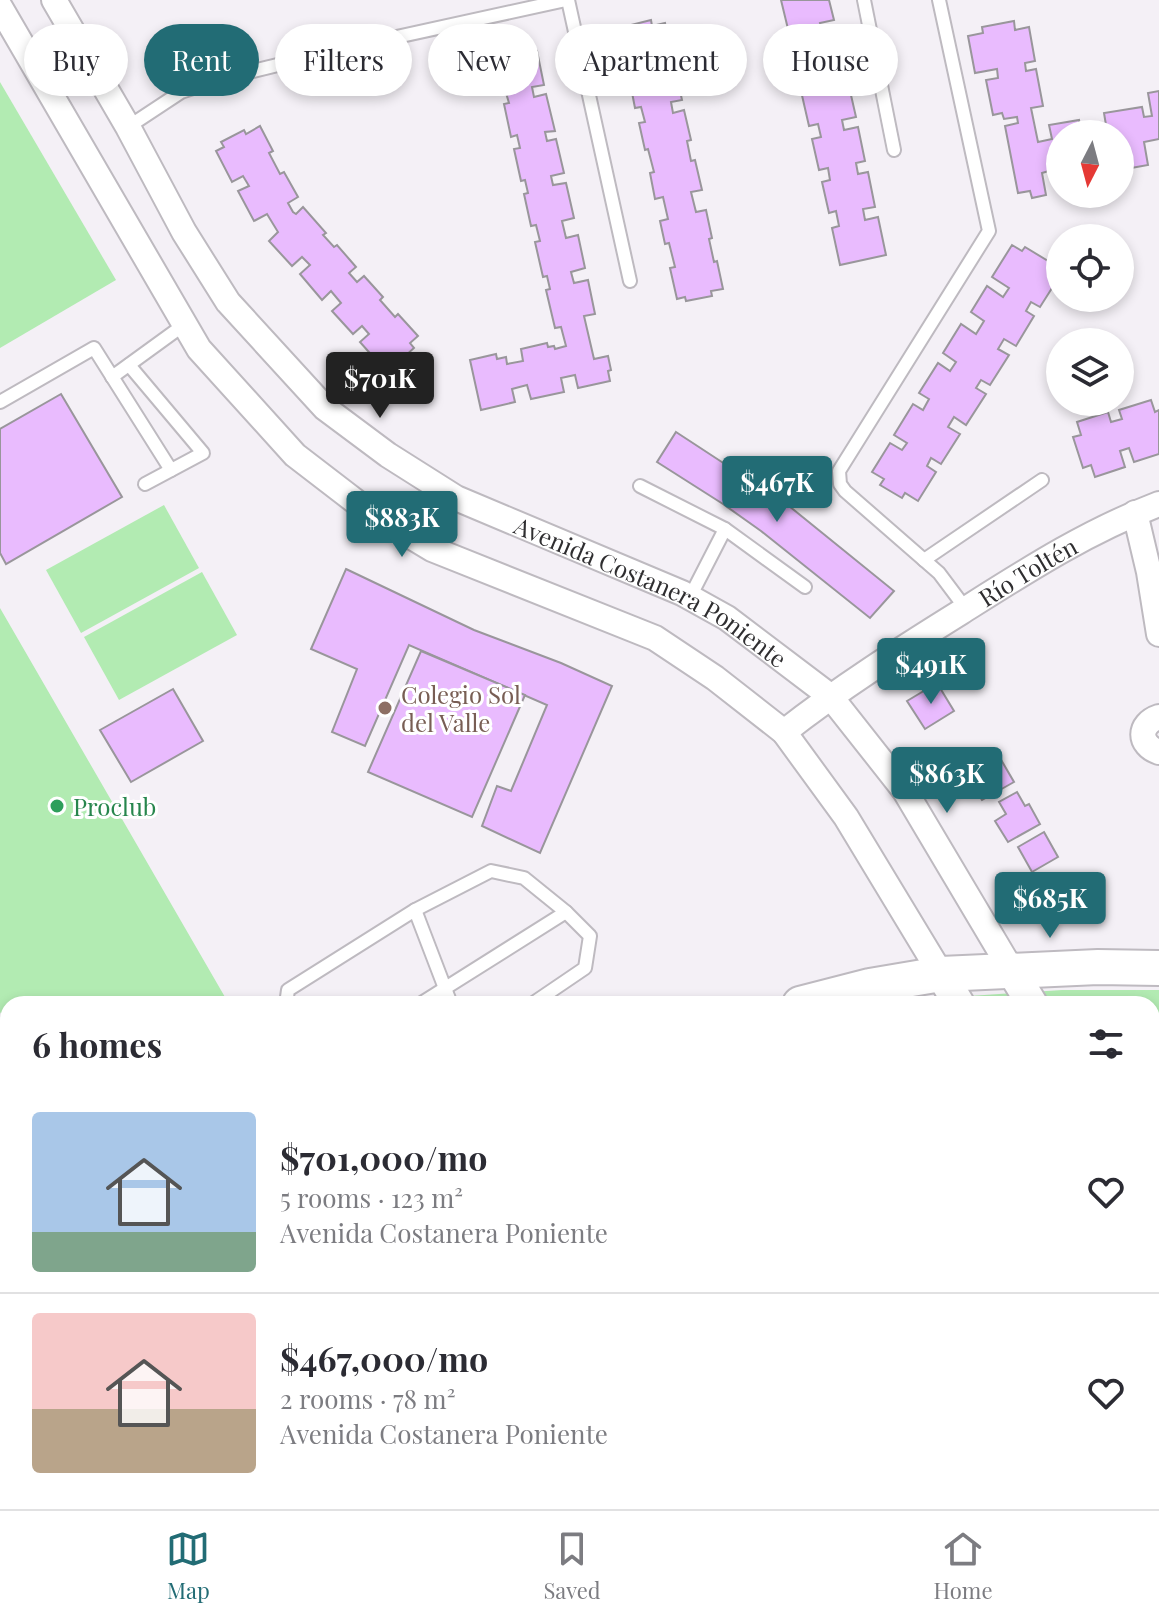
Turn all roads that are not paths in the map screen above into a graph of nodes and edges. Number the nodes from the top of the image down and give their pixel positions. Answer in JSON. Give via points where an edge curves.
{"nodes":[{"id":1,"x":54,"y":0,"type":"edge"},
{"id":2,"x":567,"y":0,"type":"edge"},
{"id":3,"x":864,"y":0,"type":"edge"},
{"id":4,"x":939,"y":0,"type":"edge"},
{"id":5,"x":0,"y":7,"type":"edge"},
{"id":6,"x":128,"y":127,"type":"junction"},
{"id":7,"x":894,"y":150,"type":"dead end"},
{"id":8,"x":630,"y":281,"type":"dead end"},
{"id":9,"x":185,"y":324,"type":"junction"},
{"id":10,"x":129,"y":365,"type":"junction"},
{"id":11,"x":112,"y":377,"type":"junction"},
{"id":12,"x":0,"y":402,"type":"edge"},
{"id":13,"x":171,"y":470,"type":"junction"},
{"id":14,"x":1042,"y":480,"type":"dead end"},
{"id":15,"x":145,"y":484,"type":"dead end"},
{"id":16,"x":640,"y":486,"type":"dead end"},
{"id":17,"x":1159,"y":504,"type":"edge"},
{"id":18,"x":1135,"y":513,"type":"junction"},
{"id":19,"x":725,"y":529,"type":"junction"},
{"id":20,"x":924,"y":560,"type":"junction"},
{"id":21,"x":805,"y":587,"type":"dead end"},
{"id":22,"x":690,"y":597,"type":"junction"},
{"id":23,"x":966,"y":609,"type":"junction"},
{"id":24,"x":1159,"y":634,"type":"edge"},
{"id":25,"x":830,"y":696,"type":"junction"},
{"id":26,"x":1159,"y":717,"type":"edge"},
{"id":27,"x":784,"y":732,"type":"junction"},
{"id":28,"x":1159,"y":752,"type":"edge"},
{"id":29,"x":415,"y":910,"type":"junction"},
{"id":30,"x":566,"y":912,"type":"junction"},
{"id":31,"x":1159,"y":968,"type":"edge"},
{"id":32,"x":1012,"y":971,"type":"junction"},
{"id":33,"x":941,"y":974,"type":"junction"},
{"id":34,"x":444,"y":988,"type":"junction"},
{"id":35,"x":287,"y":996,"type":"edge"},
{"id":36,"x":432,"y":996,"type":"edge"},
{"id":37,"x":448,"y":996,"type":"edge"},
{"id":38,"x":544,"y":996,"type":"edge"},
{"id":39,"x":831,"y":996,"type":"edge"},
{"id":40,"x":954,"y":996,"type":"edge"},
{"id":41,"x":1027,"y":996,"type":"edge"}],
"edges":[{"from":1,"to":6,"type":"street","name":"Avenida Costanera Poniente"},
{"from":2,"to":6,"type":"lane","via":[[224,78],[181,92]]},
{"from":2,"to":8,"type":"lane"},
{"from":3,"to":7,"type":"lane"},
{"from":4,"to":20,"type":"lane","via":[[989,231],[838,478],[845,491]]},
{"from":5,"to":9,"type":"street","name":"Avenida Costanera Poniente"},
{"from":6,"to":22,"type":"street","name":"Avenida Costanera Poniente","via":[[228,302],[325,408],[456,498]]},
{"from":9,"to":10,"type":"lane"},
{"from":9,"to":27,"type":"street","name":"Avenida Costanera Poniente","via":[[199,349],[295,455],[364,508],[432,549],[655,638]]},
{"from":10,"to":11,"type":"lane"},
{"from":10,"to":13,"type":"lane","via":[[203,453]]},
{"from":11,"to":12,"type":"lane","via":[[94,348]]},
{"from":11,"to":13,"type":"lane"},
{"from":13,"to":15,"type":"lane"},
{"from":14,"to":20,"type":"lane"},
{"from":16,"to":19,"type":"lane"},
{"from":17,"to":18,"type":"street","name":"Río Toltén"},
{"from":18,"to":23,"type":"street","name":"Río Toltén","via":[[1075,541]]},
{"from":18,"to":24,"type":"street"},
{"from":19,"to":21,"type":"lane"},
{"from":19,"to":22,"type":"lane"},
{"from":20,"to":23,"type":"lane"},
{"from":22,"to":25,"type":"street","name":"Avenida Costanera Poniente","via":[[727,618]]},
{"from":23,"to":25,"type":"street","name":"Río Toltén"},
{"from":25,"to":27,"type":"street","name":"Río Toltén"},
{"from":25,"to":32,"type":"street","name":"Avenida Costanera Poniente","via":[[905,791]]},
{"from":26,"to":28,"type":"street","via":[[1143,732],[1148,746]]},
{"from":27,"to":33,"type":"street","name":"Avenida Costanera Poniente","via":[[846,817]]},
{"from":29,"to":30,"type":"lane","via":[[491,871],[524,878]]},
{"from":29,"to":34,"type":"lane"},
{"from":29,"to":35,"type":"lane","via":[[288,990]]},
{"from":30,"to":34,"type":"lane"},
{"from":30,"to":38,"type":"lane","via":[[590,936],[585,968]]},
{"from":31,"to":32,"type":"main road"},
{"from":32,"to":33,"type":"main road"},
{"from":32,"to":41,"type":"street","name":"Avenida Costanera Poniente"},
{"from":33,"to":39,"type":"main road"},
{"from":33,"to":40,"type":"street","name":"Avenida Costanera Poniente"},
{"from":34,"to":36,"type":"lane"},
{"from":34,"to":37,"type":"lane"}]}
